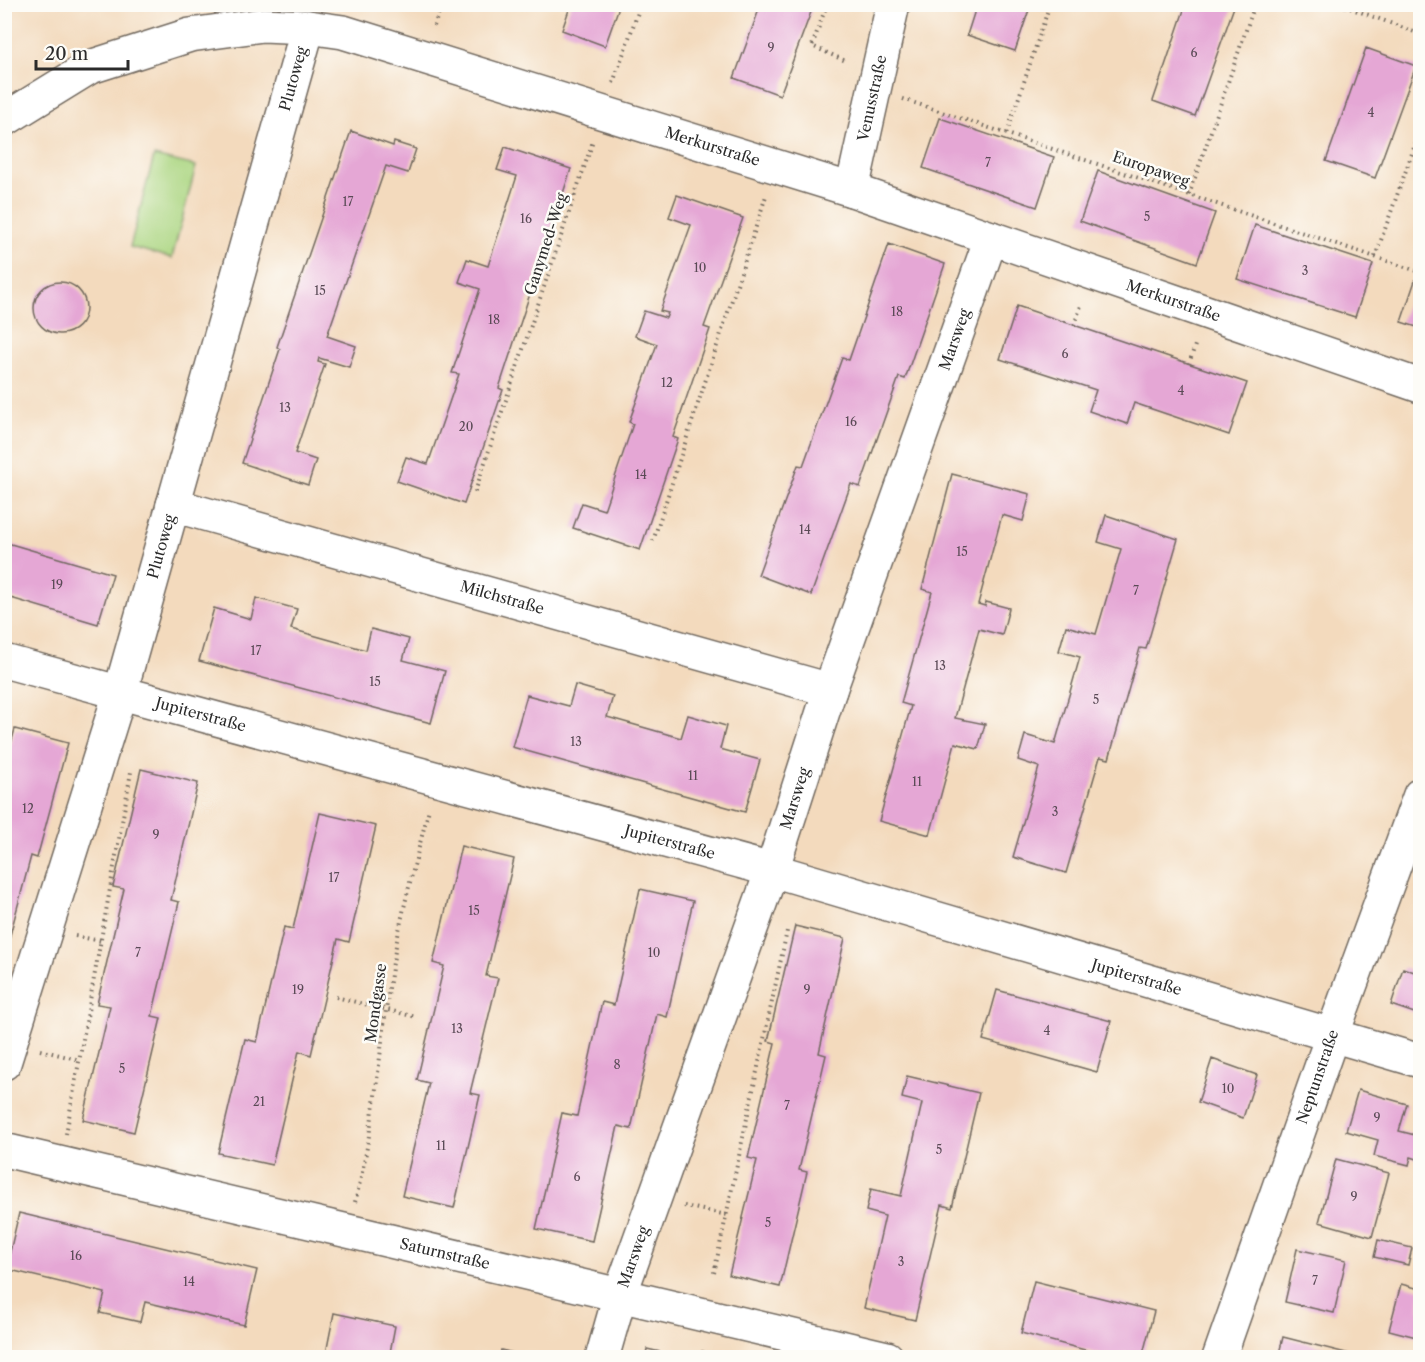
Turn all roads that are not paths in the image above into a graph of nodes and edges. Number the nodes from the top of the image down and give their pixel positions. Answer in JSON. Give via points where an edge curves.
{"nodes":[{"id":1,"x":893,"y":4,"type":"edge"},
{"id":2,"x":308,"y":27,"type":"junction"},
{"id":3,"x":4,"y":120,"type":"edge"},
{"id":4,"x":852,"y":190,"type":"junction"},
{"id":5,"x":991,"y":238,"type":"junction"},
{"id":6,"x":1420,"y":386,"type":"edge"},
{"id":7,"x":173,"y":505,"type":"junction"},
{"id":8,"x":4,"y":661,"type":"edge"},
{"id":9,"x":830,"y":690,"type":"junction"},
{"id":10,"x":120,"y":693,"type":"junction"},
{"id":11,"x":1420,"y":795,"type":"edge"},
{"id":12,"x":772,"y":870,"type":"junction"},
{"id":13,"x":1332,"y":1036,"type":"junction"},
{"id":14,"x":8,"y":1053,"type":"edge"},
{"id":15,"x":1420,"y":1060,"type":"edge"},
{"id":16,"x":4,"y":1150,"type":"edge"},
{"id":17,"x":620,"y":1295,"type":"junction"},
{"id":18,"x":602,"y":1358,"type":"edge"},
{"id":19,"x":887,"y":1358,"type":"edge"},
{"id":20,"x":1218,"y":1358,"type":"edge"}],
"edges":[{"from":1,"to":4,"type":"street","name":"Venusstraße"},
{"from":2,"to":3,"type":"street","name":"Merkurstraße","via":[[263,25],[190,35],[90,67]]},
{"from":2,"to":4,"type":"street","name":"Merkurstraße","via":[[368,38]]},
{"from":2,"to":7,"type":"street","name":"Plutoweg"},
{"from":4,"to":5,"type":"street","name":"Merkurstraße"},
{"from":5,"to":6,"type":"street","name":"Merkurstraße"},
{"from":5,"to":9,"type":"street","name":"Marsweg"},
{"from":7,"to":9,"type":"street","name":"Milchstraße"},
{"from":7,"to":10,"type":"street","name":"Plutoweg"},
{"from":8,"to":10,"type":"street","name":"Jupiterstraße"},
{"from":9,"to":12,"type":"street","name":"Marsweg"},
{"from":10,"to":12,"type":"street","name":"Jupiterstraße"},
{"from":10,"to":14,"type":"street","name":"Plutoweg"},
{"from":11,"to":13,"type":"street","name":"Neptunstraße"},
{"from":12,"to":13,"type":"street","name":"Jupiterstraße"},
{"from":12,"to":17,"type":"street","name":"Marsweg"},
{"from":13,"to":15,"type":"street","name":"Jupiterstraße"},
{"from":13,"to":20,"type":"street","name":"Neptunstraße"},
{"from":16,"to":17,"type":"street","name":"Saturnstraße"},
{"from":17,"to":18,"type":"street","name":"Marsweg"},
{"from":17,"to":19,"type":"street","name":"Saturnstraße"}]}
